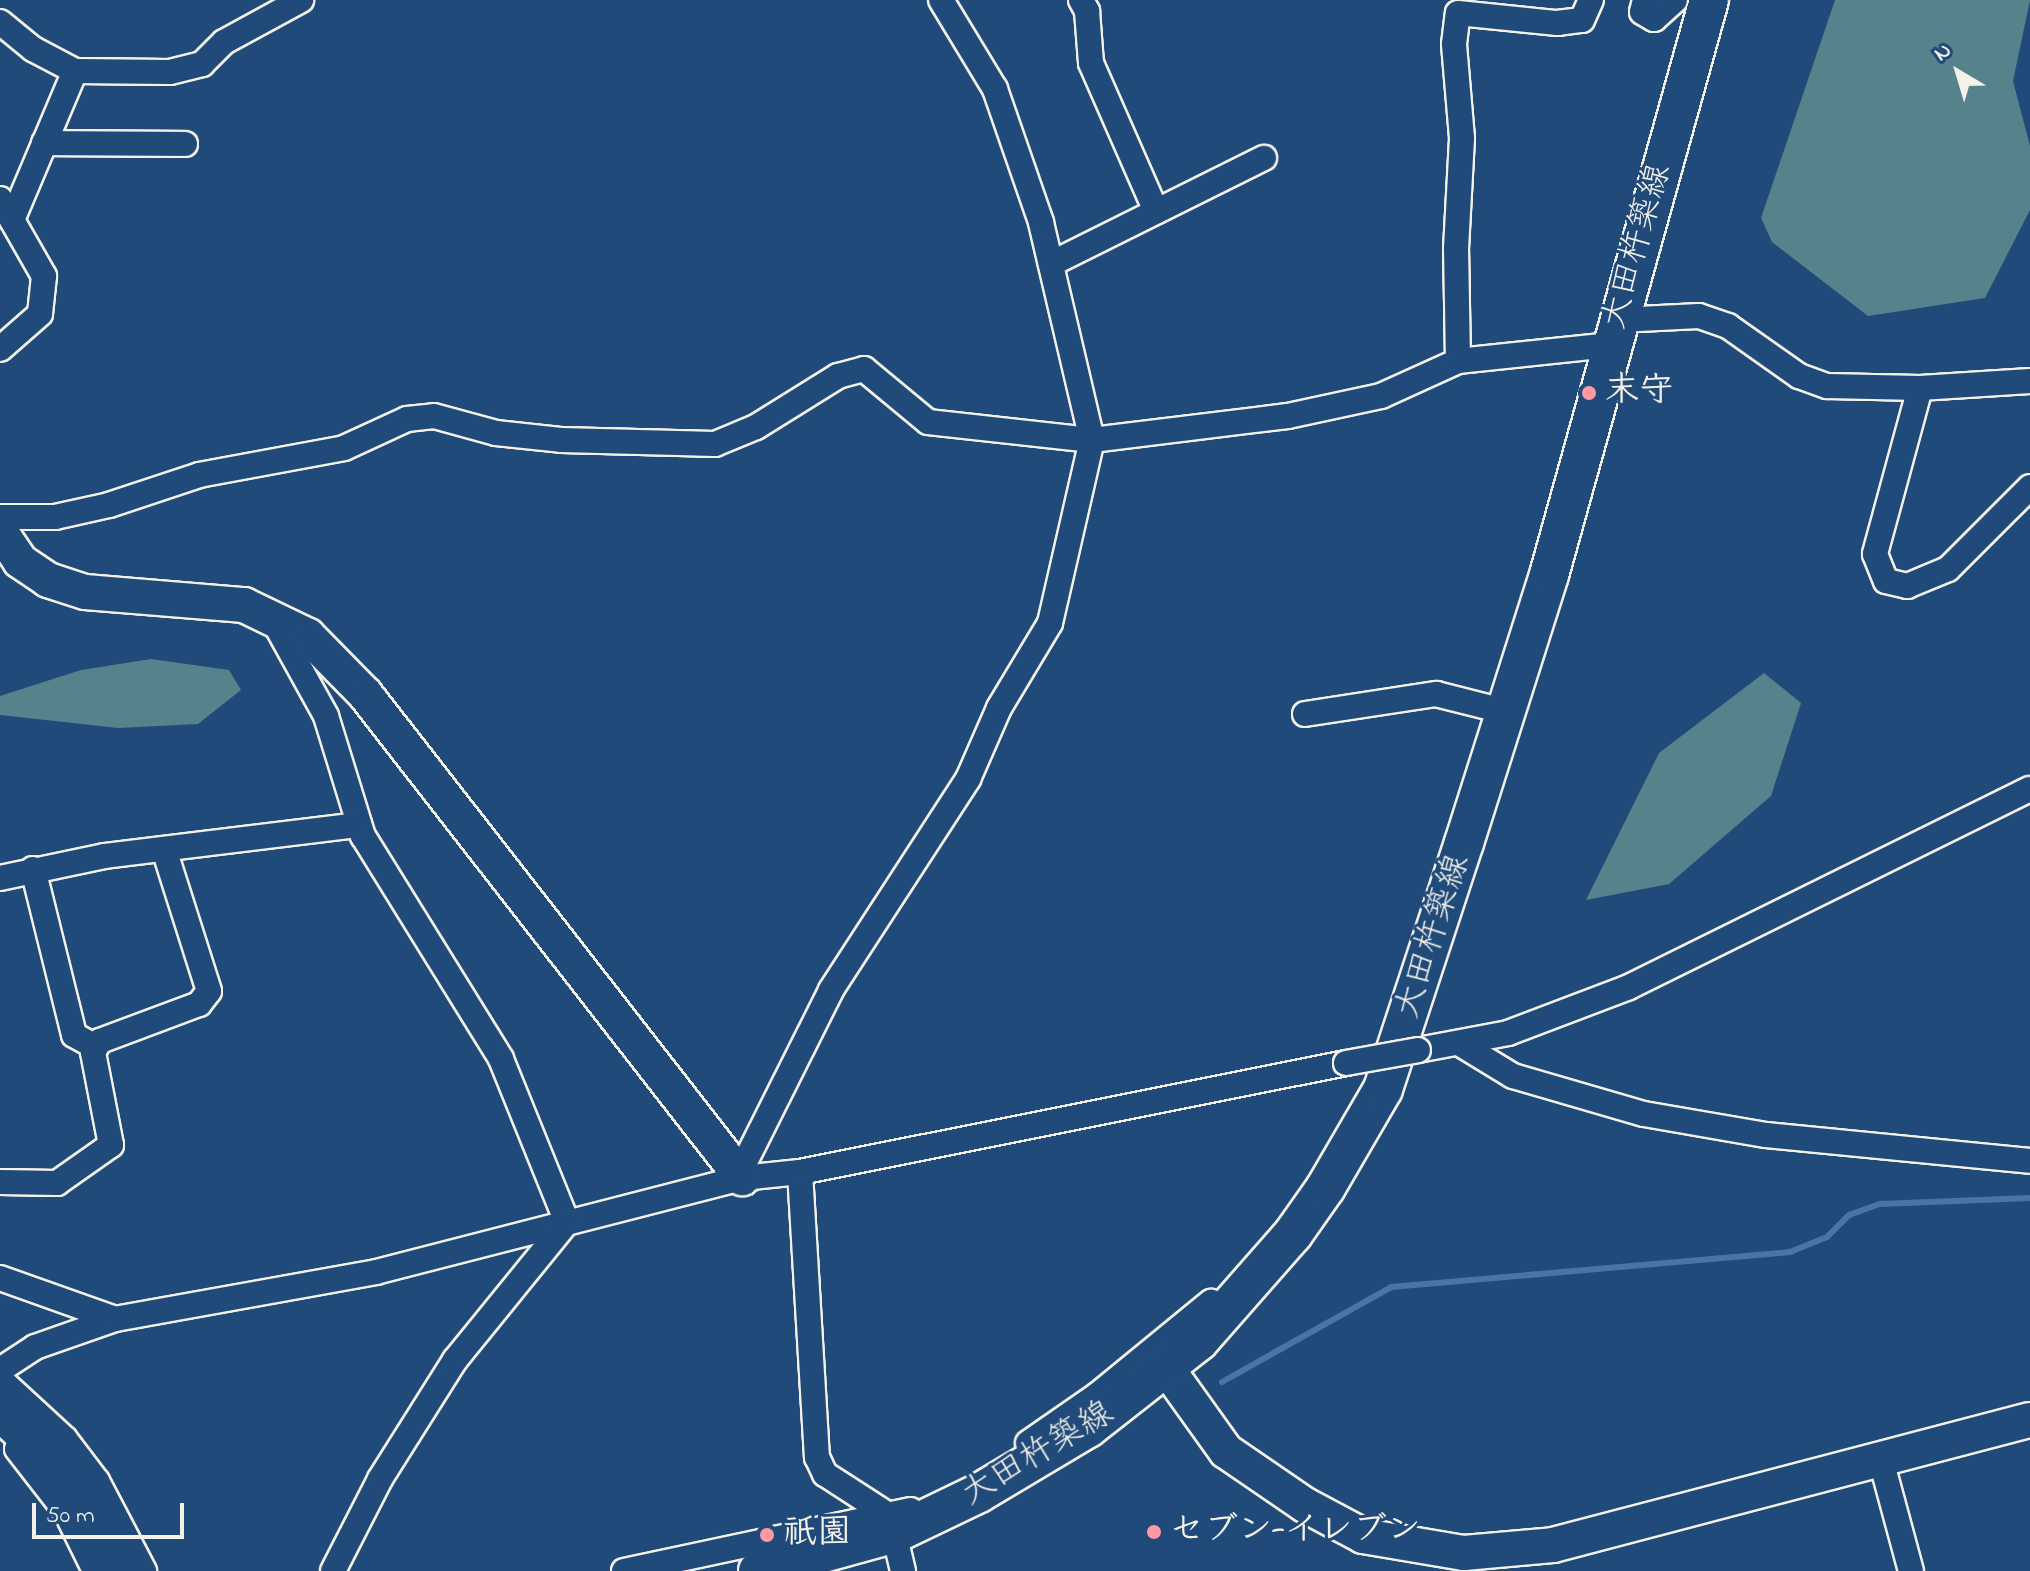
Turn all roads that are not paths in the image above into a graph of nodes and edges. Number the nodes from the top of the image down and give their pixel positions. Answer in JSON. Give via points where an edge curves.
{"nodes":[{"id":1,"x":301,"y":0,"type":"edge"},
{"id":2,"x":941,"y":0,"type":"edge"},
{"id":3,"x":1591,"y":0,"type":"edge"},
{"id":4,"x":1645,"y":0,"type":"edge"},
{"id":5,"x":1675,"y":0,"type":"edge"},
{"id":6,"x":1693,"y":0,"type":"edge"},
{"id":7,"x":1709,"y":0,"type":"edge"},
{"id":8,"x":1086,"y":2,"type":"edge"},
{"id":9,"x":0,"y":22,"type":"edge"},
{"id":10,"x":75,"y":71,"type":"junction"},
{"id":11,"x":44,"y":143,"type":"junction"},
{"id":12,"x":185,"y":144,"type":"dead end"},
{"id":13,"x":1264,"y":158,"type":"dead end"},
{"id":14,"x":6,"y":210,"type":"edge"},
{"id":15,"x":1156,"y":211,"type":"junction"},
{"id":16,"x":1051,"y":264,"type":"junction"},
{"id":17,"x":1610,"y":338,"type":"junction"},
{"id":18,"x":0,"y":349,"type":"edge"},
{"id":19,"x":1458,"y":361,"type":"junction"},
{"id":20,"x":2030,"y":381,"type":"edge"},
{"id":21,"x":1920,"y":388,"type":"junction"},
{"id":22,"x":1092,"y":440,"type":"junction"},
{"id":23,"x":2030,"y":487,"type":"edge"},
{"id":24,"x":0,"y":517,"type":"edge"},
{"id":25,"x":0,"y":531,"type":"edge"},
{"id":26,"x":272,"y":618,"type":"junction"},
{"id":27,"x":1499,"y":709,"type":"junction"},
{"id":28,"x":1305,"y":714,"type":"dead end"},
{"id":29,"x":2030,"y":789,"type":"edge"},
{"id":30,"x":359,"y":825,"type":"junction"},
{"id":31,"x":164,"y":849,"type":"junction"},
{"id":32,"x":33,"y":869,"type":"junction"},
{"id":33,"x":0,"y":878,"type":"edge"},
{"id":34,"x":1462,"y":1045,"type":"junction"},
{"id":35,"x":96,"y":1047,"type":"junction"},
{"id":36,"x":2030,"y":1161,"type":"edge"},
{"id":37,"x":800,"y":1172,"type":"junction"},
{"id":38,"x":741,"y":1175,"type":"junction"},
{"id":39,"x":0,"y":1182,"type":"edge"},
{"id":40,"x":567,"y":1222,"type":"junction"},
{"id":41,"x":0,"y":1278,"type":"edge"},
{"id":42,"x":115,"y":1319,"type":"junction"},
{"id":43,"x":0,"y":1370,"type":"edge"},
{"id":44,"x":1168,"y":1370,"type":"junction"},
{"id":45,"x":0,"y":1379,"type":"edge"},
{"id":46,"x":0,"y":1411,"type":"edge"},
{"id":47,"x":2030,"y":1420,"type":"edge"},
{"id":48,"x":0,"y":1432,"type":"edge"},
{"id":49,"x":1881,"y":1460,"type":"junction"},
{"id":50,"x":893,"y":1524,"type":"junction"},
{"id":51,"x":95,"y":1571,"type":"edge"},
{"id":52,"x":121,"y":1571,"type":"edge"},
{"id":53,"x":144,"y":1571,"type":"edge"},
{"id":54,"x":333,"y":1571,"type":"edge"},
{"id":55,"x":624,"y":1571,"type":"edge"},
{"id":56,"x":758,"y":1571,"type":"edge"},
{"id":57,"x":903,"y":1571,"type":"edge"},
{"id":58,"x":1911,"y":1571,"type":"edge"}],
"edges":[{"from":1,"to":10,"type":"street","via":[[224,42],[202,64],[170,72]]},
{"from":2,"to":16,"type":"street","via":[[995,89]]},
{"from":3,"to":19,"type":"street","via":[[1582,20],[1557,23],[1458,13]]},
{"from":4,"to":5,"type":"street","via":[[1642,12],[1654,19]]},
{"from":6,"to":17,"type":"street"},
{"from":7,"to":17,"type":"main road","name":"大田杵築線"},
{"from":8,"to":15,"type":"street","via":[[1091,63]]},
{"from":9,"to":10,"type":"street","via":[[33,49]]},
{"from":10,"to":11,"type":"street"},
{"from":11,"to":12,"type":"street"},
{"from":11,"to":14,"type":"street"},
{"from":13,"to":15,"type":"street"},
{"from":14,"to":18,"type":"street","via":[[44,276],[40,314]]},
{"from":15,"to":16,"type":"street"},
{"from":16,"to":22,"type":"street"},
{"from":17,"to":19,"type":"street"},
{"from":17,"to":21,"type":"street","via":[[1699,316],[1728,326],[1799,376],[1827,386]]},
{"from":17,"to":27,"type":"main road","name":"大田杵築線","via":[[1549,575]]},
{"from":19,"to":22,"type":"street","via":[[1381,396],[1288,416]]},
{"from":20,"to":21,"type":"street"},
{"from":21,"to":23,"type":"street","via":[[1875,554],[1886,581],[1907,586],[1948,569]]},
{"from":22,"to":24,"type":"street","via":[[928,422],[864,369],[838,376],[756,427],[715,444],[561,440],[420,417],[344,448],[199,475],[109,505],[55,517]]},
{"from":22,"to":38,"type":"street","via":[[1050,623],[999,708],[968,779],[831,990]]},
{"from":25,"to":26,"type":"street","via":[[20,561],[48,580],[85,592],[244,605]]},
{"from":26,"to":30,"type":"street","via":[[326,716]]},
{"from":26,"to":38,"type":"street","via":[[308,636],[365,694]]},
{"from":27,"to":28,"type":"street","via":[[1436,694]]},
{"from":27,"to":44,"type":"main road","name":"大田杵築線","via":[[1383,1089],[1293,1234]]},
{"from":27,"to":50,"type":"street","via":[[1480,740],[1382,1061],[1308,1189],[1191,1323],[974,1484]]},
{"from":29,"to":34,"type":"street","via":[[1629,987]]},
{"from":30,"to":31,"type":"street"},
{"from":30,"to":40,"type":"street","via":[[394,891],[501,1059]]},
{"from":31,"to":32,"type":"street"},
{"from":31,"to":35,"type":"street","via":[[209,991],[199,1004]]},
{"from":32,"to":33,"type":"street"},
{"from":32,"to":35,"type":"street","via":[[74,1035]]},
{"from":34,"to":36,"type":"street","via":[[1513,1076],[1644,1114],[1739,1131]]},
{"from":34,"to":37,"type":"street","bridge":true,"via":[[1346,1063]]},
{"from":35,"to":39,"type":"street","via":[[111,1145],[57,1183]]},
{"from":37,"to":38,"type":"street"},
{"from":37,"to":50,"type":"street","via":[[817,1457],[825,1474]]},
{"from":38,"to":40,"type":"street"},
{"from":40,"to":42,"type":"street","via":[[376,1272]]},
{"from":40,"to":54,"type":"street","via":[[455,1360],[380,1479]]},
{"from":41,"to":42,"type":"street"},
{"from":42,"to":43,"type":"street","via":[[35,1347]]},
{"from":44,"to":49,"type":"street","via":[[1226,1451],[1305,1505],[1363,1536],[1464,1553],[1553,1545]]},
{"from":44,"to":50,"type":"main road","name":"大田杵築線","via":[[1088,1428],[979,1493]]},
{"from":45,"to":53,"type":"street","via":[[65,1439],[97,1481]]},
{"from":46,"to":52,"type":"main road","via":[[80,1486]]},
{"from":47,"to":49,"type":"street"},
{"from":48,"to":51,"type":"street","via":[[28,1459],[66,1512]]},
{"from":49,"to":58,"type":"street"},
{"from":50,"to":55,"type":"street"},
{"from":50,"to":56,"type":"main road","name":"大田杵築線"},
{"from":50,"to":57,"type":"street"}]}
